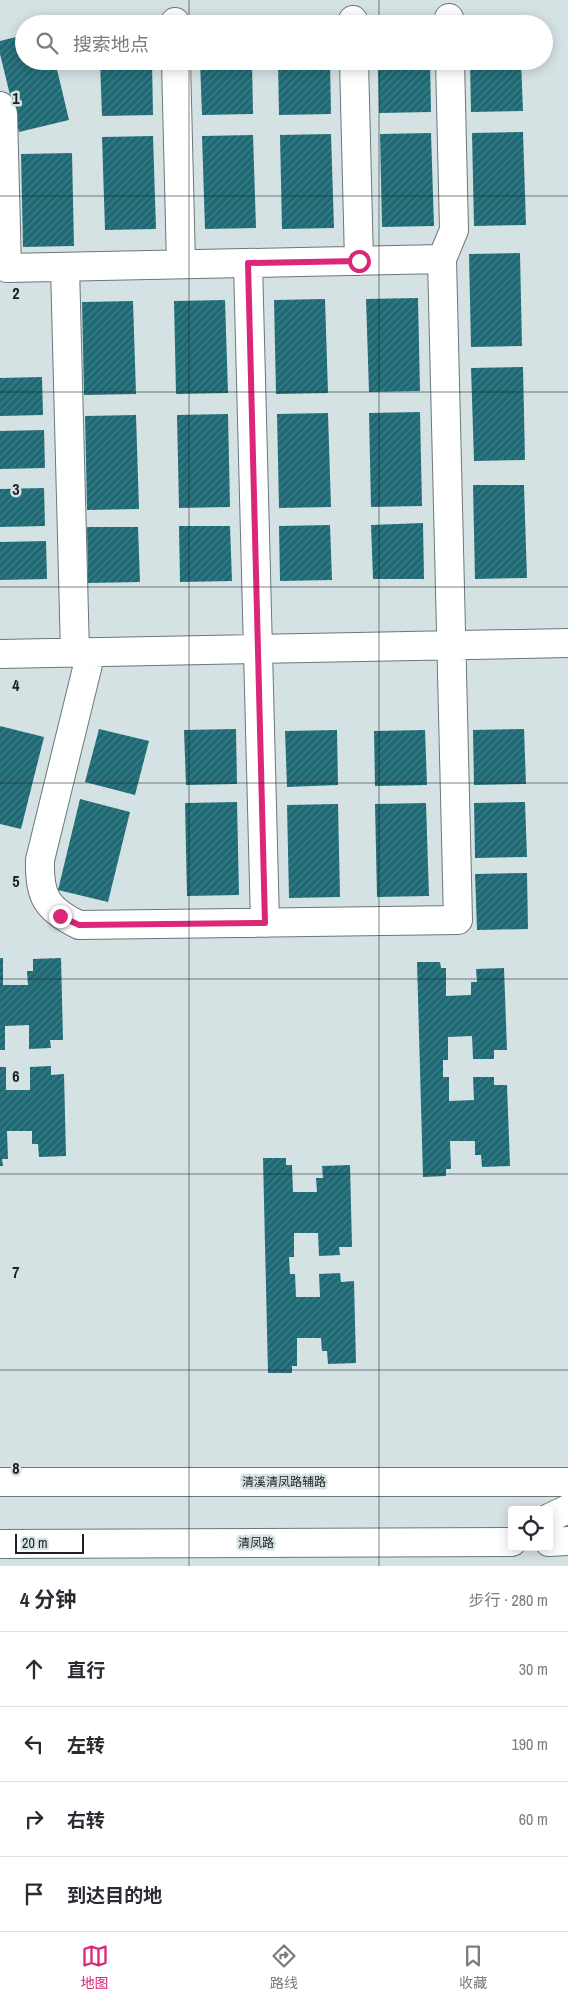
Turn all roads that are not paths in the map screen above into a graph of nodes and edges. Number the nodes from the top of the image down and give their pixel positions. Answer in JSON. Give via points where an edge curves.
{"nodes":[{"id":1,"x":176,"y":70,"type":"edge"},
{"id":2,"x":354,"y":70,"type":"edge"},
{"id":3,"x":450,"y":70,"type":"edge"},
{"id":4,"x":0,"y":106,"type":"edge"},
{"id":5,"x":442,"y":259,"type":"junction"},
{"id":6,"x":359,"y":261,"type":"junction"},
{"id":7,"x":248,"y":263,"type":"junction"},
{"id":8,"x":181,"y":264,"type":"junction"},
{"id":9,"x":66,"y":267,"type":"junction"},
{"id":10,"x":568,"y":643,"type":"edge"},
{"id":11,"x":451,"y":646,"type":"junction"},
{"id":12,"x":83,"y":653,"type":"junction"},
{"id":13,"x":0,"y":654,"type":"edge"},
{"id":14,"x":265,"y":923,"type":"junction"},
{"id":15,"x":0,"y":1482,"type":"edge"},
{"id":16,"x":568,"y":1482,"type":"edge"},
{"id":17,"x":568,"y":1509,"type":"edge"},
{"id":18,"x":553,"y":1516,"type":"edge"},
{"id":19,"x":508,"y":1532,"type":"edge"},
{"id":20,"x":568,"y":1541,"type":"edge"},
{"id":21,"x":476,"y":1542,"type":"junction"},
{"id":22,"x":508,"y":1542,"type":"edge"},
{"id":23,"x":553,"y":1542,"type":"edge"},
{"id":24,"x":0,"y":1544,"type":"edge"}],
"edges":[{"from":1,"to":8,"type":"main road"},
{"from":2,"to":6,"type":"main road"},
{"from":3,"to":5,"type":"main road","via":[[454,230]]},
{"from":4,"to":9,"type":"main road","via":[[3,114],[7,268]]},
{"from":5,"to":6,"type":"main road"},
{"from":5,"to":11,"type":"main road"},
{"from":6,"to":7,"type":"main road"},
{"from":7,"to":8,"type":"main road"},
{"from":7,"to":14,"type":"main road"},
{"from":8,"to":9,"type":"main road"},
{"from":9,"to":12,"type":"main road"},
{"from":10,"to":11,"type":"main road"},
{"from":11,"to":12,"type":"main road"},
{"from":11,"to":14,"type":"main road","via":[[458,920]]},
{"from":12,"to":13,"type":"main road"},
{"from":12,"to":14,"type":"main road","via":[[40,860],[39,880],[46,900],[60,916],[79,925]]},
{"from":15,"to":16,"type":"main road","name":"清溪清凤路辅路"},
{"from":17,"to":18,"type":"main road"},
{"from":19,"to":21,"type":"main road"},
{"from":20,"to":23,"type":"main road"},
{"from":21,"to":22,"type":"main road","name":"清凤路"},
{"from":21,"to":24,"type":"main road","name":"清凤路"}]}
